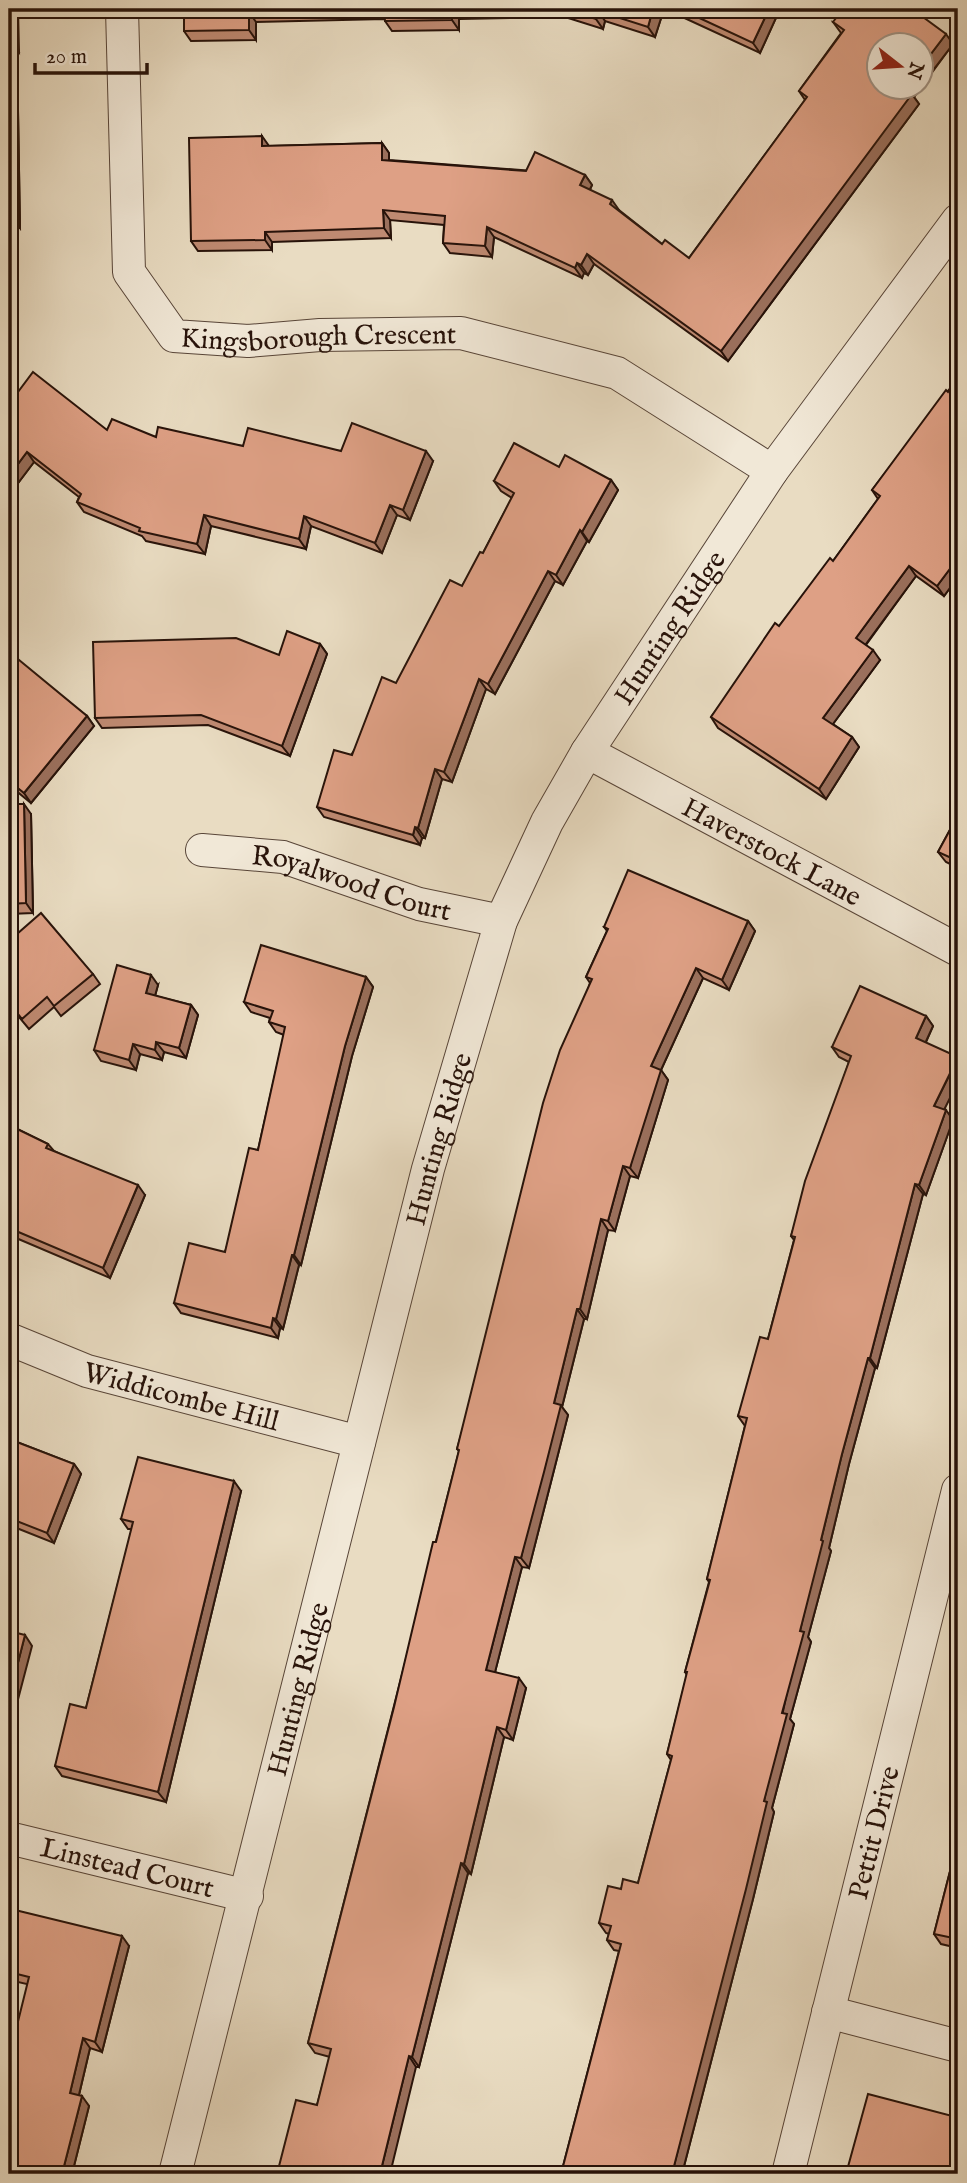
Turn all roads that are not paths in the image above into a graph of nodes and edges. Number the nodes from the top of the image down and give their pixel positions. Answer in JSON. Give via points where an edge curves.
{"nodes":[{"id":1,"x":122,"y":9,"type":"edge"},
{"id":2,"x":958,"y":220,"type":"edge"},
{"id":3,"x":772,"y":471,"type":"junction"},
{"id":4,"x":587,"y":752,"type":"junction"},
{"id":5,"x":202,"y":850,"type":"dead end"},
{"id":6,"x":501,"y":921,"type":"junction"},
{"id":7,"x":958,"y":950,"type":"edge"},
{"id":8,"x":9,"y":1339,"type":"edge"},
{"id":9,"x":359,"y":1443,"type":"junction"},
{"id":10,"x":958,"y":1490,"type":"edge"},
{"id":11,"x":9,"y":1838,"type":"edge"},
{"id":12,"x":247,"y":1896,"type":"junction"},
{"id":13,"x":828,"y":2012,"type":"junction"},
{"id":14,"x":958,"y":2046,"type":"edge"},
{"id":15,"x":175,"y":2174,"type":"edge"},
{"id":16,"x":788,"y":2174,"type":"edge"}],
"edges":[{"from":1,"to":3,"type":"street","name":"Kingsborough Crescent","via":[[129,272],[174,336],[248,341],[461,333],[617,373]]},
{"from":2,"to":3,"type":"street","name":"Hunting Ridge"},
{"from":3,"to":4,"type":"street","name":"Hunting Ridge"},
{"from":4,"to":6,"type":"street","name":"Hunting Ridge","via":[[547,822]]},
{"from":4,"to":7,"type":"street","name":"Haverstock Lane"},
{"from":5,"to":6,"type":"street","name":"Royalwood Court","via":[[283,857],[419,904]]},
{"from":6,"to":9,"type":"street","name":"Hunting Ridge","via":[[428,1169]]},
{"from":8,"to":9,"type":"street","name":"Widdicombe Hill","via":[[87,1371]]},
{"from":9,"to":12,"type":"street","name":"Hunting Ridge"},
{"from":10,"to":13,"type":"street","name":"Pettit Drive"},
{"from":11,"to":12,"type":"street","name":"Linstead Court"},
{"from":12,"to":15,"type":"street","name":"Hunting Ridge"},
{"from":13,"to":14,"type":"street"},
{"from":13,"to":16,"type":"street","name":"Pettit Drive"}]}
